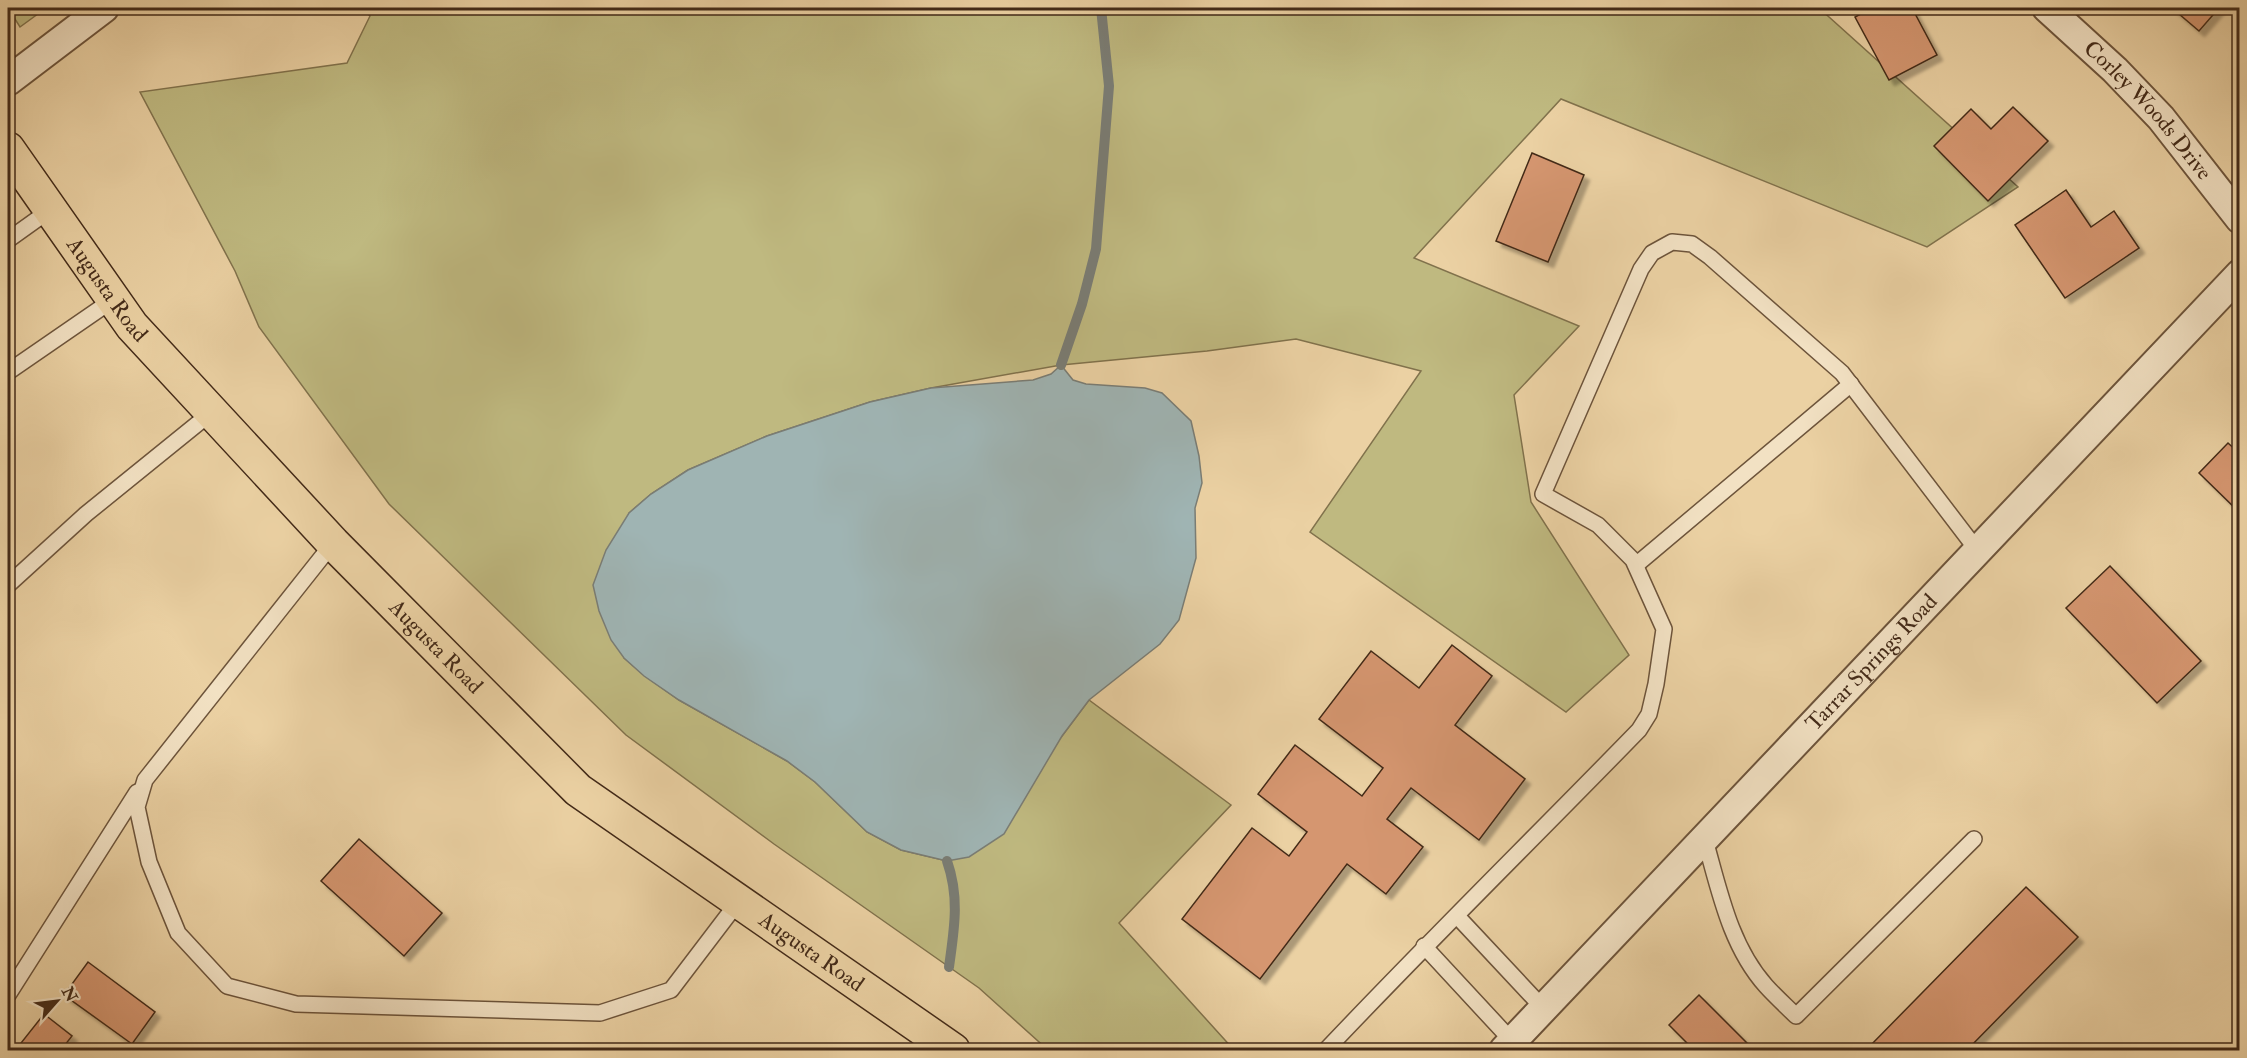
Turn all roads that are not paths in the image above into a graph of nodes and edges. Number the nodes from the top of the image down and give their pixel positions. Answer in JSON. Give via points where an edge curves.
{"nodes":[{"id":1,"x":104,"y":8,"type":"edge"},
{"id":2,"x":2047,"y":8,"type":"edge"},
{"id":3,"x":8,"y":81,"type":"edge"},
{"id":4,"x":8,"y":149,"type":"edge"},
{"id":5,"x":50,"y":210,"type":"junction"},
{"id":6,"x":2240,"y":219,"type":"edge"},
{"id":7,"x":8,"y":240,"type":"edge"},
{"id":8,"x":2240,"y":274,"type":"edge"},
{"id":9,"x":114,"y":299,"type":"junction"},
{"id":10,"x":8,"y":372,"type":"edge"},
{"id":11,"x":1851,"y":384,"type":"junction"},
{"id":12,"x":212,"y":412,"type":"junction"},
{"id":13,"x":333,"y":543,"type":"junction"},
{"id":14,"x":1977,"y":550,"type":"junction"},
{"id":15,"x":1636,"y":565,"type":"junction"},
{"id":16,"x":8,"y":585,"type":"edge"},
{"id":17,"x":145,"y":780,"type":"junction"},
{"id":18,"x":1974,"y":839,"type":"dead end"},
{"id":19,"x":1705,"y":840,"type":"junction"},
{"id":20,"x":738,"y":902,"type":"junction"},
{"id":21,"x":1457,"y":916,"type":"junction"},
{"id":22,"x":1424,"y":946,"type":"junction"},
{"id":23,"x":8,"y":995,"type":"edge"},
{"id":24,"x":1544,"y":1009,"type":"junction"},
{"id":25,"x":1508,"y":1046,"type":"edge"},
{"id":26,"x":953,"y":1050,"type":"edge"},
{"id":27,"x":1326,"y":1050,"type":"edge"}],
"edges":[{"from":1,"to":3,"type":"street"},
{"from":2,"to":6,"type":"street","name":"Corley Woods Drive","via":[[2161,118]]},
{"from":4,"to":5,"type":"main road","name":"Augusta Road"},
{"from":5,"to":7,"type":"lane"},
{"from":5,"to":9,"type":"main road","name":"Augusta Road"},
{"from":8,"to":14,"type":"street","name":"Tarrar Springs Road"},
{"from":9,"to":10,"type":"lane"},
{"from":9,"to":12,"type":"main road","name":"Augusta Road","via":[[132,326]]},
{"from":11,"to":14,"type":"lane"},
{"from":11,"to":15,"type":"lane"},
{"from":11,"to":15,"type":"lane","via":[[1808,341],[1692,244],[1672,242],[1652,252],[1641,269],[1543,494],[1598,525]]},
{"from":12,"to":13,"type":"main road","name":"Augusta Road"},
{"from":12,"to":16,"type":"lane","via":[[86,514]]},
{"from":13,"to":17,"type":"lane"},
{"from":13,"to":20,"type":"main road","name":"Augusta Road","via":[[579,790]]},
{"from":14,"to":19,"type":"street","name":"Tarrar Springs Road"},
{"from":15,"to":21,"type":"lane","via":[[1664,629],[1650,714],[1639,730]]},
{"from":17,"to":20,"type":"lane","via":[[137,807],[149,862],[178,933],[227,986],[296,1004],[600,1013],[670,990]]},
{"from":17,"to":23,"type":"lane"},
{"from":18,"to":19,"type":"lane","via":[[1796,1016],[1765,985],[1744,954],[1730,923]]},
{"from":19,"to":24,"type":"street","name":"Tarrar Springs Road"},
{"from":20,"to":26,"type":"main road","name":"Augusta Road"},
{"from":21,"to":22,"type":"lane"},
{"from":21,"to":24,"type":"lane"},
{"from":22,"to":25,"type":"lane"},
{"from":22,"to":27,"type":"lane"},
{"from":24,"to":25,"type":"street","name":"Tarrar Springs Road"}]}
